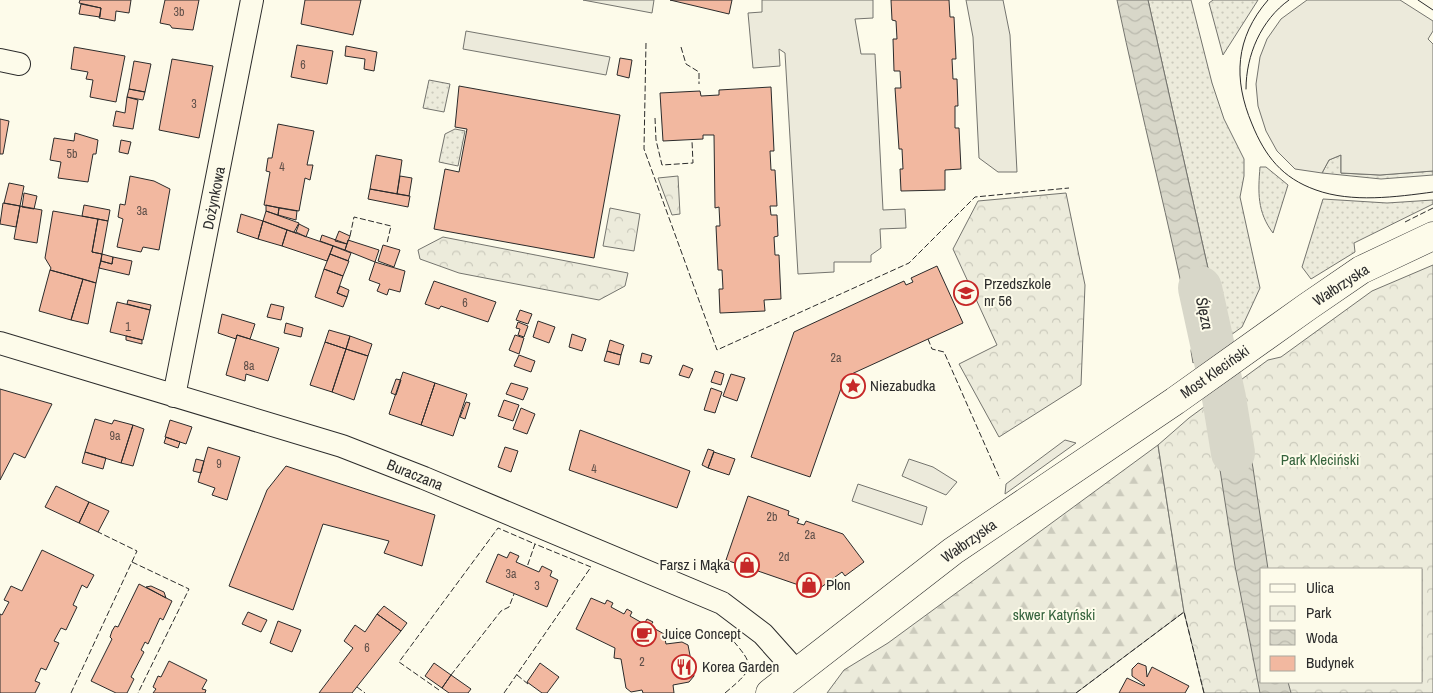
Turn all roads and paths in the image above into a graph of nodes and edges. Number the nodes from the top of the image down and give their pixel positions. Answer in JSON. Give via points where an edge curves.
{"nodes":[{"id":1,"x":252,"y":0,"type":"edge"},
{"id":2,"x":1433,"y":236,"type":"edge"},
{"id":3,"x":0,"y":343,"type":"edge"},
{"id":4,"x":1255,"y":344,"type":"joint"},
{"id":5,"x":174,"y":396,"type":"junction"},
{"id":6,"x":1175,"y":400,"type":"joint"},
{"id":7,"x":797,"y":672,"type":"junction"},
{"id":8,"x":770,"y":693,"type":"edge"}],
"edges":[{"from":1,"to":5,"type":"street","name":"Dożynkowa"},
{"from":2,"to":4,"type":"street","name":"Wałbrzyska","via":[[1361,270]]},
{"from":3,"to":5,"type":"street","name":"Buraczana"},
{"from":4,"to":6,"type":"street","name":"Most Kleciński"},
{"from":5,"to":7,"type":"street","name":"Buraczana","via":[[342,446],[722,603],[763,634]]},
{"from":6,"to":7,"type":"street","name":"Wałbrzyska","via":[[953,551]]},
{"from":7,"to":8,"type":"street","name":"Wałbrzyska"}]}
